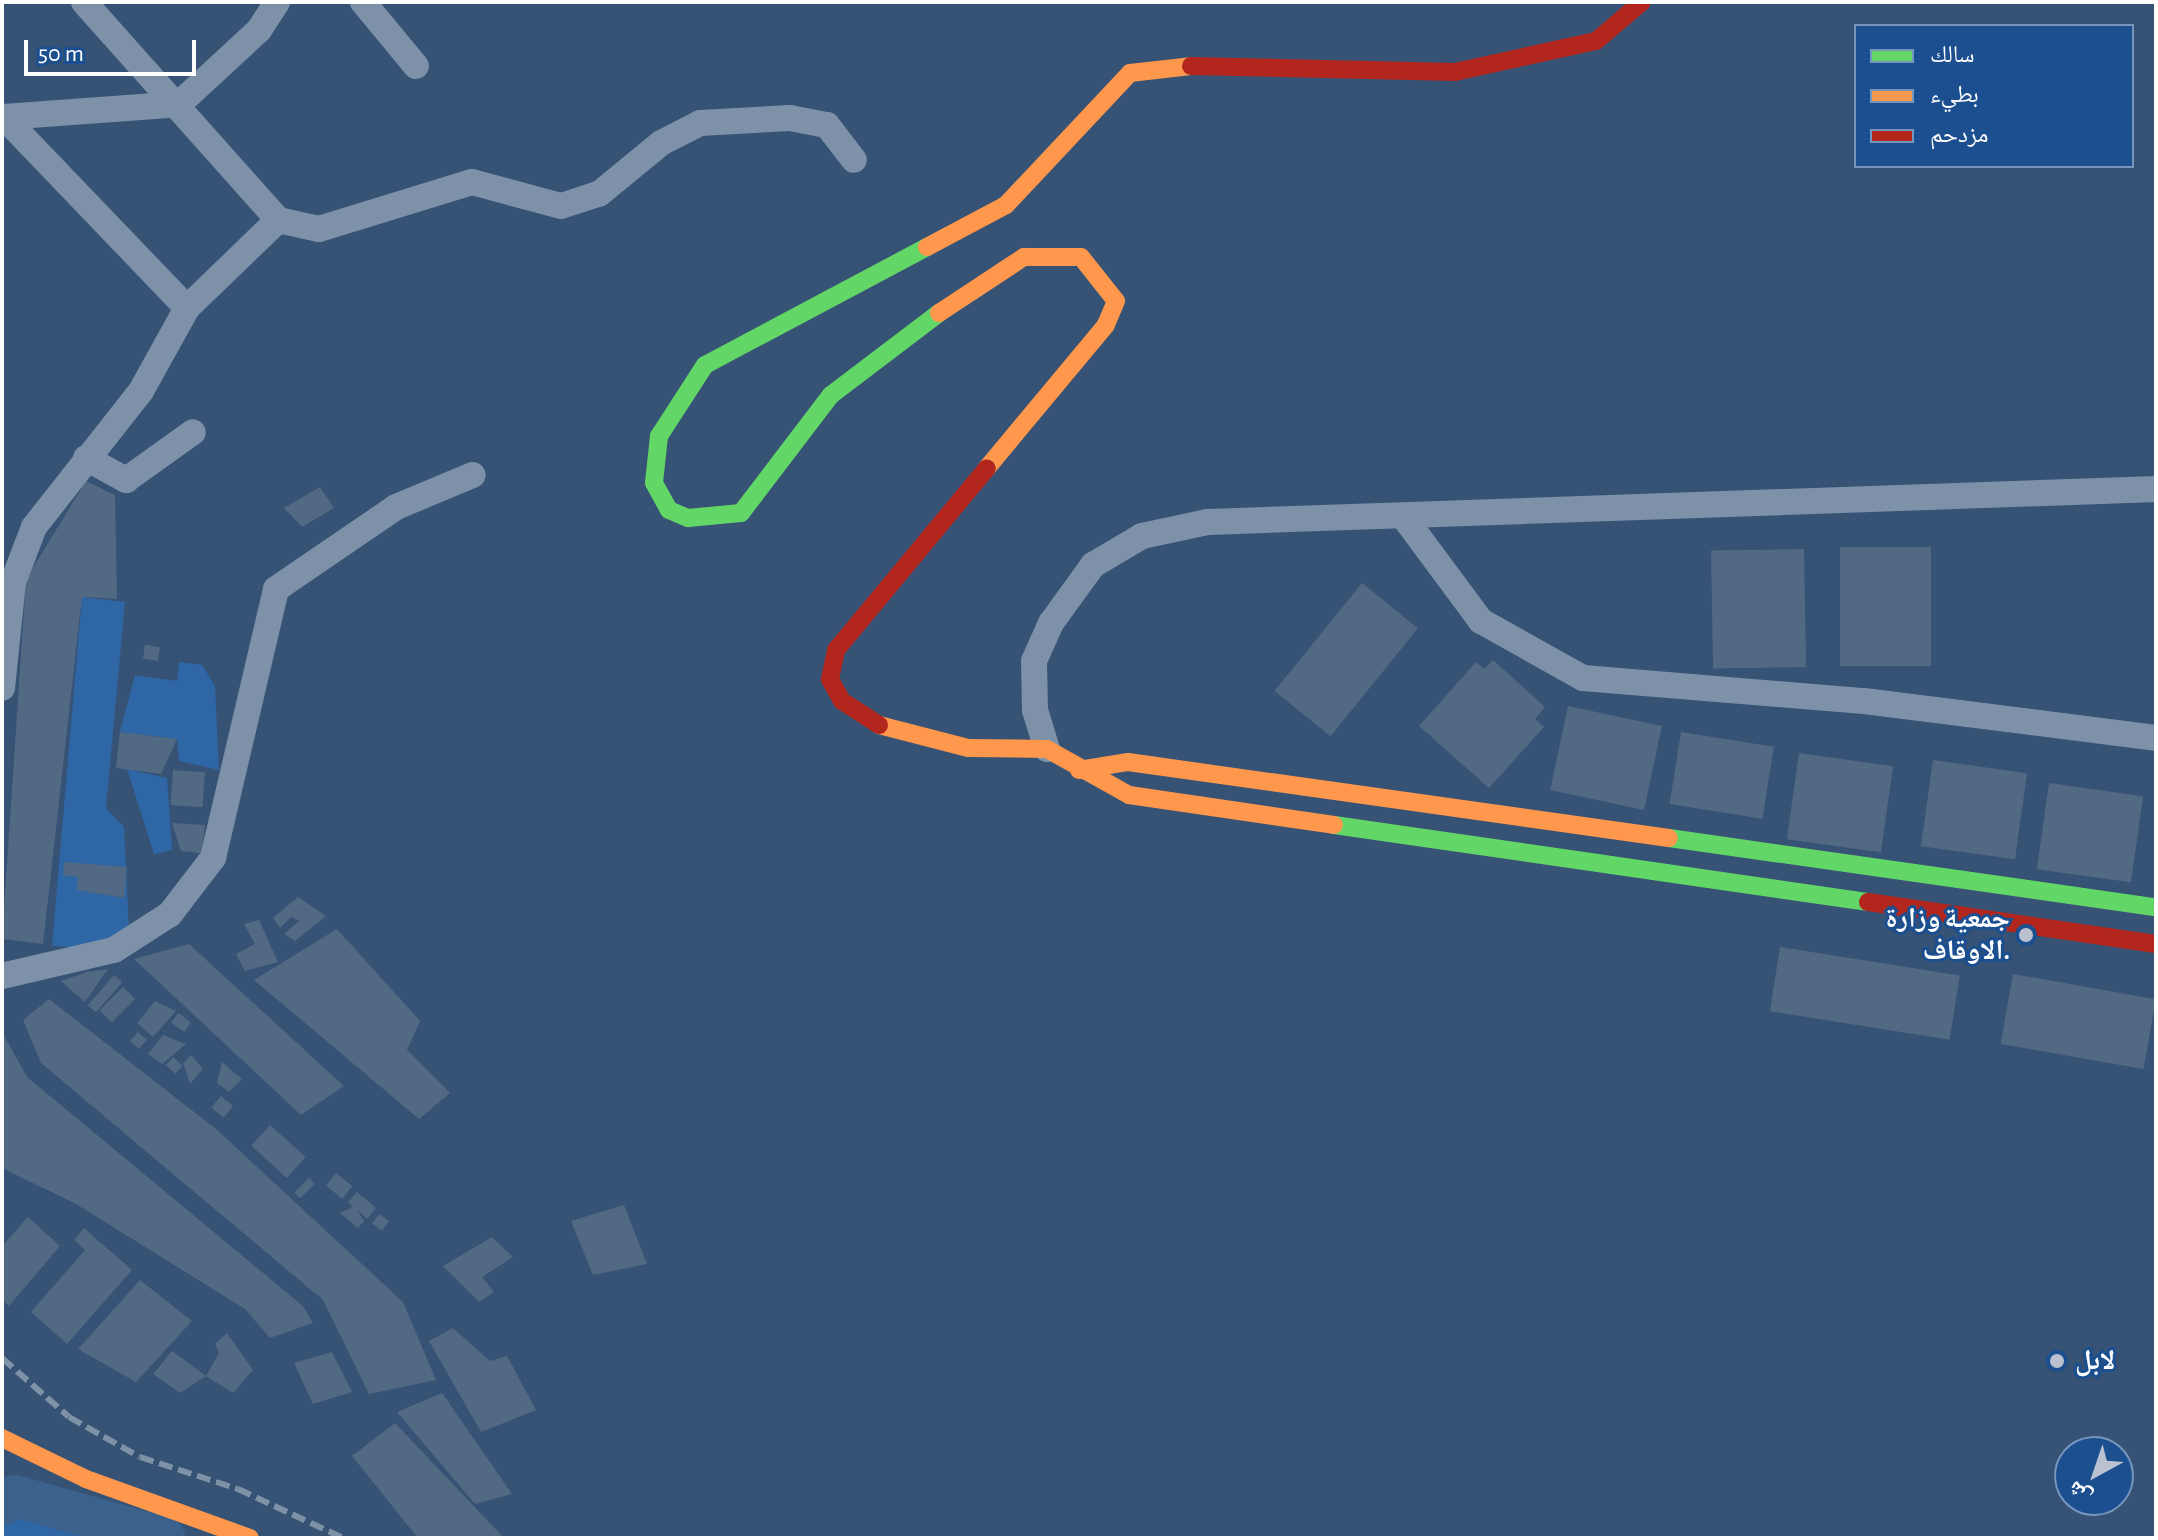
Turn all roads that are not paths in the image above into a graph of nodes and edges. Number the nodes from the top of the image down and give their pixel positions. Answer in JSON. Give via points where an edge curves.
{"nodes":[{"id":1,"x":84,"y":2,"type":"edge"},
{"id":2,"x":277,"y":2,"type":"edge"},
{"id":3,"x":363,"y":2,"type":"edge"},
{"id":4,"x":1642,"y":2,"type":"edge"},
{"id":5,"x":416,"y":66,"type":"dead end"},
{"id":6,"x":179,"y":104,"type":"junction"},
{"id":7,"x":854,"y":160,"type":"dead end"},
{"id":8,"x":278,"y":220,"type":"junction"},
{"id":9,"x":187,"y":308,"type":"junction"},
{"id":10,"x":193,"y":432,"type":"dead end"},
{"id":11,"x":86,"y":458,"type":"junction"},
{"id":12,"x":473,"y":475,"type":"dead end"},
{"id":13,"x":2156,"y":489,"type":"edge"},
{"id":14,"x":1406,"y":520,"type":"junction"},
{"id":15,"x":2,"y":688,"type":"edge"},
{"id":16,"x":2156,"y":738,"type":"edge"},
{"id":17,"x":1047,"y":749,"type":"junction"},
{"id":18,"x":1079,"y":770,"type":"junction"},
{"id":19,"x":2156,"y":907,"type":"edge"},
{"id":20,"x":2156,"y":944,"type":"edge"},
{"id":21,"x":2,"y":976,"type":"edge"},
{"id":22,"x":2,"y":1438,"type":"edge"},
{"id":23,"x":250,"y":1538,"type":"edge"}],
"edges":[{"from":1,"to":6,"type":"street"},
{"from":2,"to":6,"type":"street","via":[[259,30]]},
{"from":3,"to":5,"type":"street"},
{"from":4,"to":17,"type":"street","via":[[1596,41],[1455,72],[1165,65],[1130,73],[1006,205],[705,365],[659,436],[654,483],[669,510],[688,518],[741,513],[764,491],[799,430],[843,385],[993,272],[1049,252],[1081,257],[1116,301],[1106,325],[836,650],[830,679],[842,701],[872,723],[968,748]]},
{"from":6,"to":8,"type":"street"},
{"from":6,"to":9,"type":"street","via":[[4,117]]},
{"from":7,"to":8,"type":"street","via":[[827,125],[790,118],[700,123],[661,143],[599,194],[561,206],[472,182],[319,229]]},
{"from":8,"to":9,"type":"street"},
{"from":9,"to":11,"type":"street","via":[[141,391]]},
{"from":10,"to":11,"type":"street","via":[[126,480]]},
{"from":11,"to":15,"type":"street","via":[[34,527],[13,582]]},
{"from":12,"to":21,"type":"street","via":[[396,507],[276,589],[213,858],[170,914],[114,950]]},
{"from":13,"to":14,"type":"street"},
{"from":14,"to":16,"type":"street","via":[[1481,621],[1583,678],[1864,701]]},
{"from":14,"to":17,"type":"street","via":[[1208,522],[1142,536],[1093,565],[1051,623],[1034,661],[1035,710]]},
{"from":17,"to":18,"type":"street"},
{"from":18,"to":19,"type":"street","via":[[1128,762]]},
{"from":18,"to":20,"type":"street","via":[[1129,795]]},
{"from":22,"to":23,"type":"street","via":[[86,1479]]}]}
